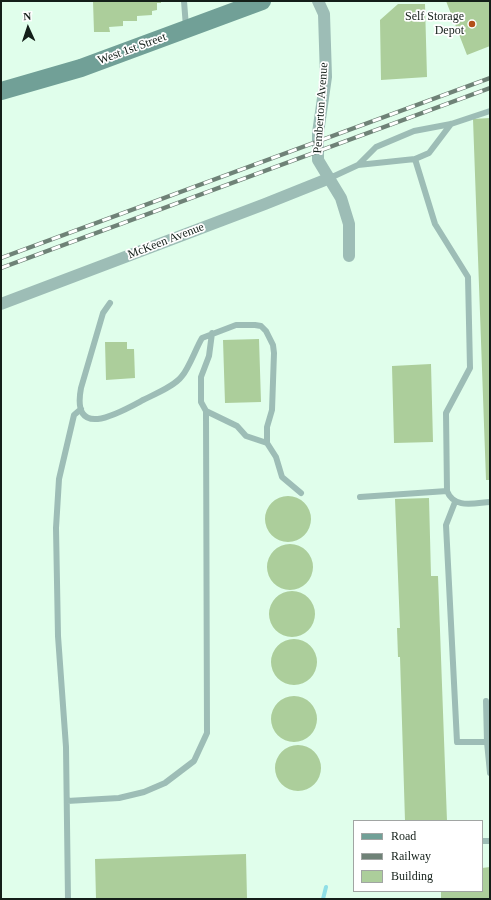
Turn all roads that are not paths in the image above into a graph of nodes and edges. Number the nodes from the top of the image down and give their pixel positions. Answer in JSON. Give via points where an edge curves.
{"nodes":[{"id":1,"x":184,"y":1,"type":"edge"},
{"id":2,"x":262,"y":1,"type":"edge"},
{"id":3,"x":318,"y":1,"type":"edge"},
{"id":4,"x":186,"y":29,"type":"junction"},
{"id":5,"x":1,"y":91,"type":"edge"},
{"id":6,"x":490,"y":111,"type":"edge"},
{"id":7,"x":452,"y":124,"type":"junction"},
{"id":8,"x":415,"y":159,"type":"junction"},
{"id":9,"x":358,"y":165,"type":"junction"},
{"id":10,"x":330,"y":178,"type":"junction"},
{"id":11,"x":349,"y":256,"type":"dead end"},
{"id":12,"x":110,"y":303,"type":"dead end"},
{"id":13,"x":1,"y":304,"type":"edge"},
{"id":14,"x":212,"y":333,"type":"junction"},
{"id":15,"x":81,"y":409,"type":"junction"},
{"id":16,"x":206,"y":410,"type":"junction"},
{"id":17,"x":267,"y":443,"type":"junction"},
{"id":18,"x":447,"y":491,"type":"junction"},
{"id":19,"x":301,"y":493,"type":"dead end"},
{"id":20,"x":360,"y":497,"type":"dead end"},
{"id":21,"x":455,"y":502,"type":"junction"},
{"id":22,"x":490,"y":502,"type":"edge"},
{"id":23,"x":486,"y":701,"type":"dead end"},
{"id":24,"x":487,"y":742,"type":"junction"},
{"id":25,"x":490,"y":773,"type":"edge"},
{"id":26,"x":67,"y":801,"type":"junction"},
{"id":27,"x":68,"y":899,"type":"edge"}],
"edges":[{"from":1,"to":4,"type":"lane"},
{"from":2,"to":4,"type":"street","name":"West 1st Street"},
{"from":3,"to":10,"type":"street","name":"Pemberton Avenue","via":[[324,14],[326,77],[318,132],[318,160]]},
{"from":4,"to":5,"type":"street","name":"West 1st Street","via":[[81,68]]},
{"from":6,"to":7,"type":"lane"},
{"from":7,"to":8,"type":"lane","via":[[429,153]]},
{"from":7,"to":9,"type":"lane","via":[[414,131],[376,147]]},
{"from":8,"to":9,"type":"lane"},
{"from":8,"to":18,"type":"lane","via":[[435,224],[468,277],[470,368],[446,413]]},
{"from":9,"to":10,"type":"lane"},
{"from":10,"to":11,"type":"street","name":"Pemberton Avenue","via":[[341,198],[349,224]]},
{"from":10,"to":13,"type":"street","name":"McKeen Avenue"},
{"from":12,"to":15,"type":"lane","via":[[103,313],[81,388]]},
{"from":14,"to":15,"type":"lane","via":[[202,338],[182,377],[162,390],[113,417],[96,421],[87,418]]},
{"from":14,"to":16,"type":"lane","via":[[209,356],[201,378],[201,402]]},
{"from":14,"to":17,"type":"lane","via":[[236,325],[255,324],[264,329],[273,345],[272,410],[267,427]]},
{"from":15,"to":26,"type":"lane","via":[[74,415],[59,479],[56,528],[58,636]]},
{"from":16,"to":17,"type":"lane","via":[[237,426],[246,436]]},
{"from":16,"to":26,"type":"lane","via":[[207,733],[194,761],[165,783],[144,792],[119,798]]},
{"from":17,"to":19,"type":"lane","via":[[276,457],[282,477]]},
{"from":18,"to":20,"type":"lane"},
{"from":18,"to":21,"type":"lane","via":[[450,499]]},
{"from":21,"to":22,"type":"lane"},
{"from":21,"to":24,"type":"lane","via":[[446,525],[457,742]]},
{"from":23,"to":24,"type":"lane"},
{"from":24,"to":25,"type":"lane"},
{"from":26,"to":27,"type":"lane"}]}
